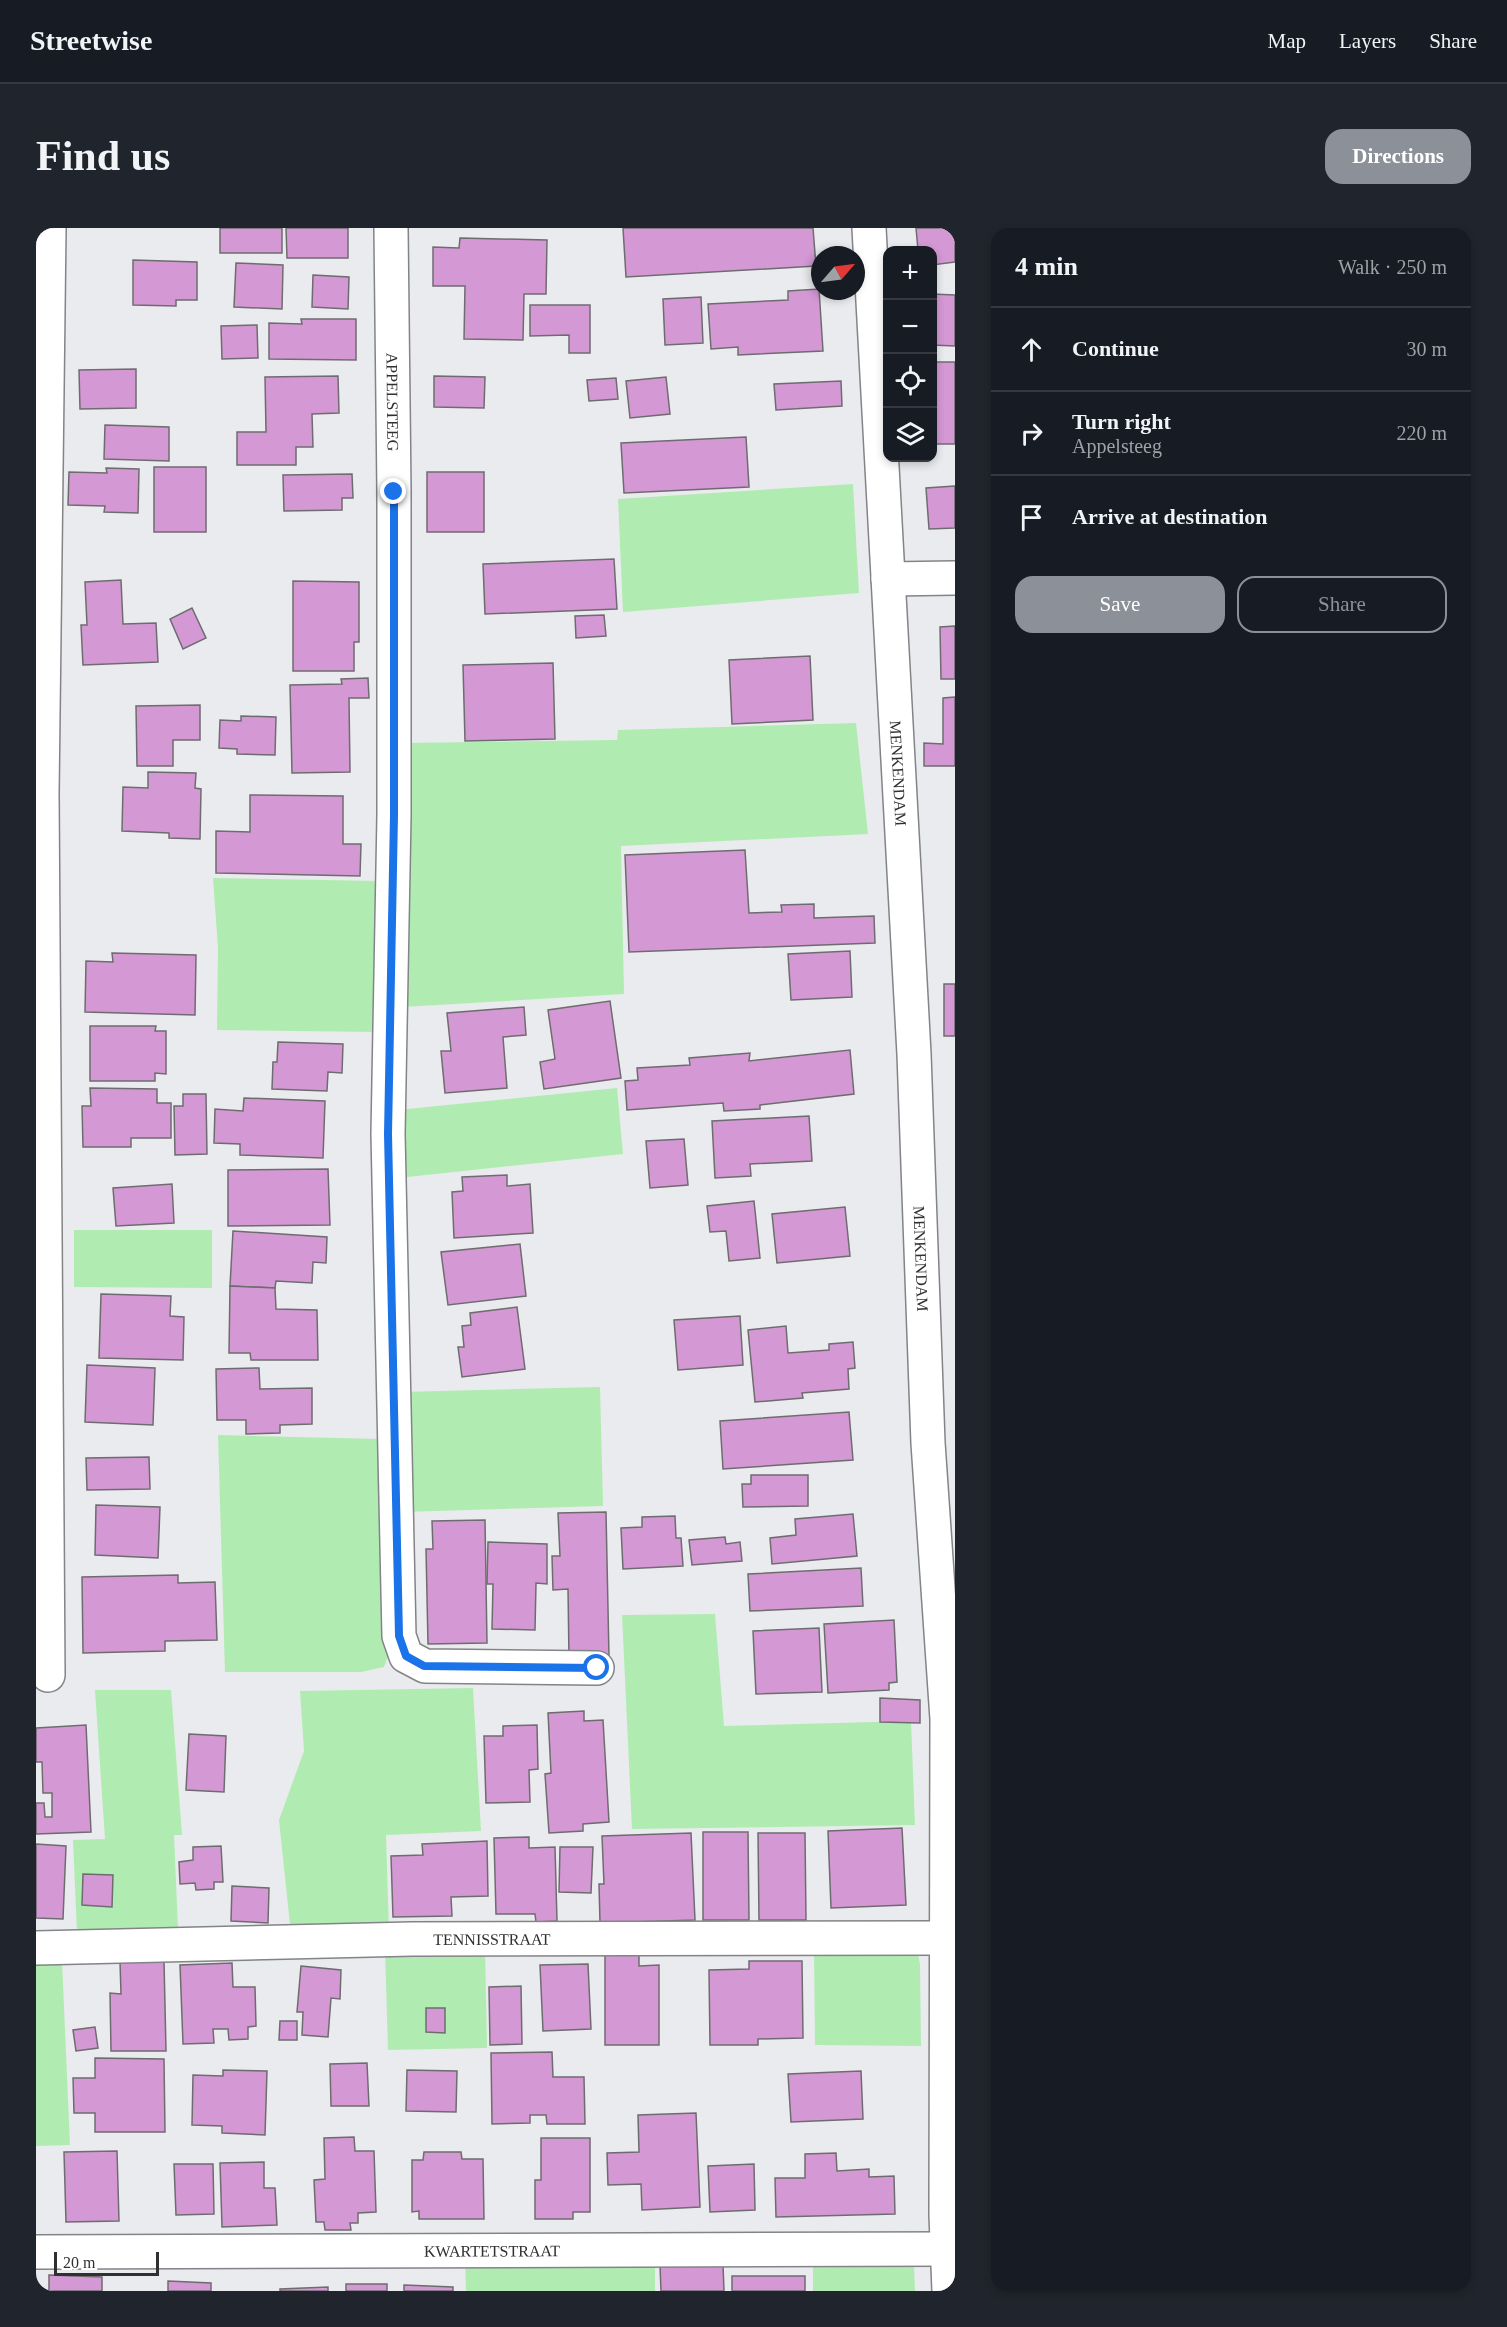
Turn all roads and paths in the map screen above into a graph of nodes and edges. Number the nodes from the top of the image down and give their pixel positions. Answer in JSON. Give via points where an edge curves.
{"nodes":[{"id":1,"x":49,"y":228,"type":"edge"},
{"id":2,"x":391,"y":228,"type":"edge"},
{"id":3,"x":869,"y":228,"type":"edge"},
{"id":4,"x":955,"y":578,"type":"edge"},
{"id":5,"x":888,"y":579,"type":"junction"},
{"id":6,"x":39,"y":794,"type":"edge"},
{"id":7,"x":597,"y":1668,"type":"dead end"},
{"id":8,"x":48,"y":1675,"type":"dead end"},
{"id":9,"x":950,"y":1926,"type":"edge"},
{"id":10,"x":36,"y":1948,"type":"edge"},
{"id":11,"x":951,"y":2215,"type":"edge"},
{"id":12,"x":949,"y":2249,"type":"junction"},
{"id":13,"x":36,"y":2252,"type":"edge"},
{"id":14,"x":949,"y":2291,"type":"edge"}],
"edges":[{"from":1,"to":6,"type":"street"},
{"from":2,"to":7,"type":"street","name":"APPELSTEEG","via":[[394,779],[388,1134],[399,1636],[406,1656],[424,1666]]},
{"from":3,"to":5,"type":"street","name":"MENKENDAM"},
{"from":4,"to":5,"type":"street"},
{"from":5,"to":9,"type":"street","name":"MENKENDAM","via":[[914,1054],[928,1443],[947,1719]]},
{"from":6,"to":8,"type":"street"},
{"from":9,"to":10,"type":"street","name":"TENNISSTRAAT"},
{"from":9,"to":11,"type":"street","name":"MENKENDAM"},
{"from":11,"to":12,"type":"street","name":"MENKENDAM"},
{"from":12,"to":13,"type":"street","name":"KWARTETSTRAAT"},
{"from":12,"to":14,"type":"street","name":"MENKENDAM"}]}
